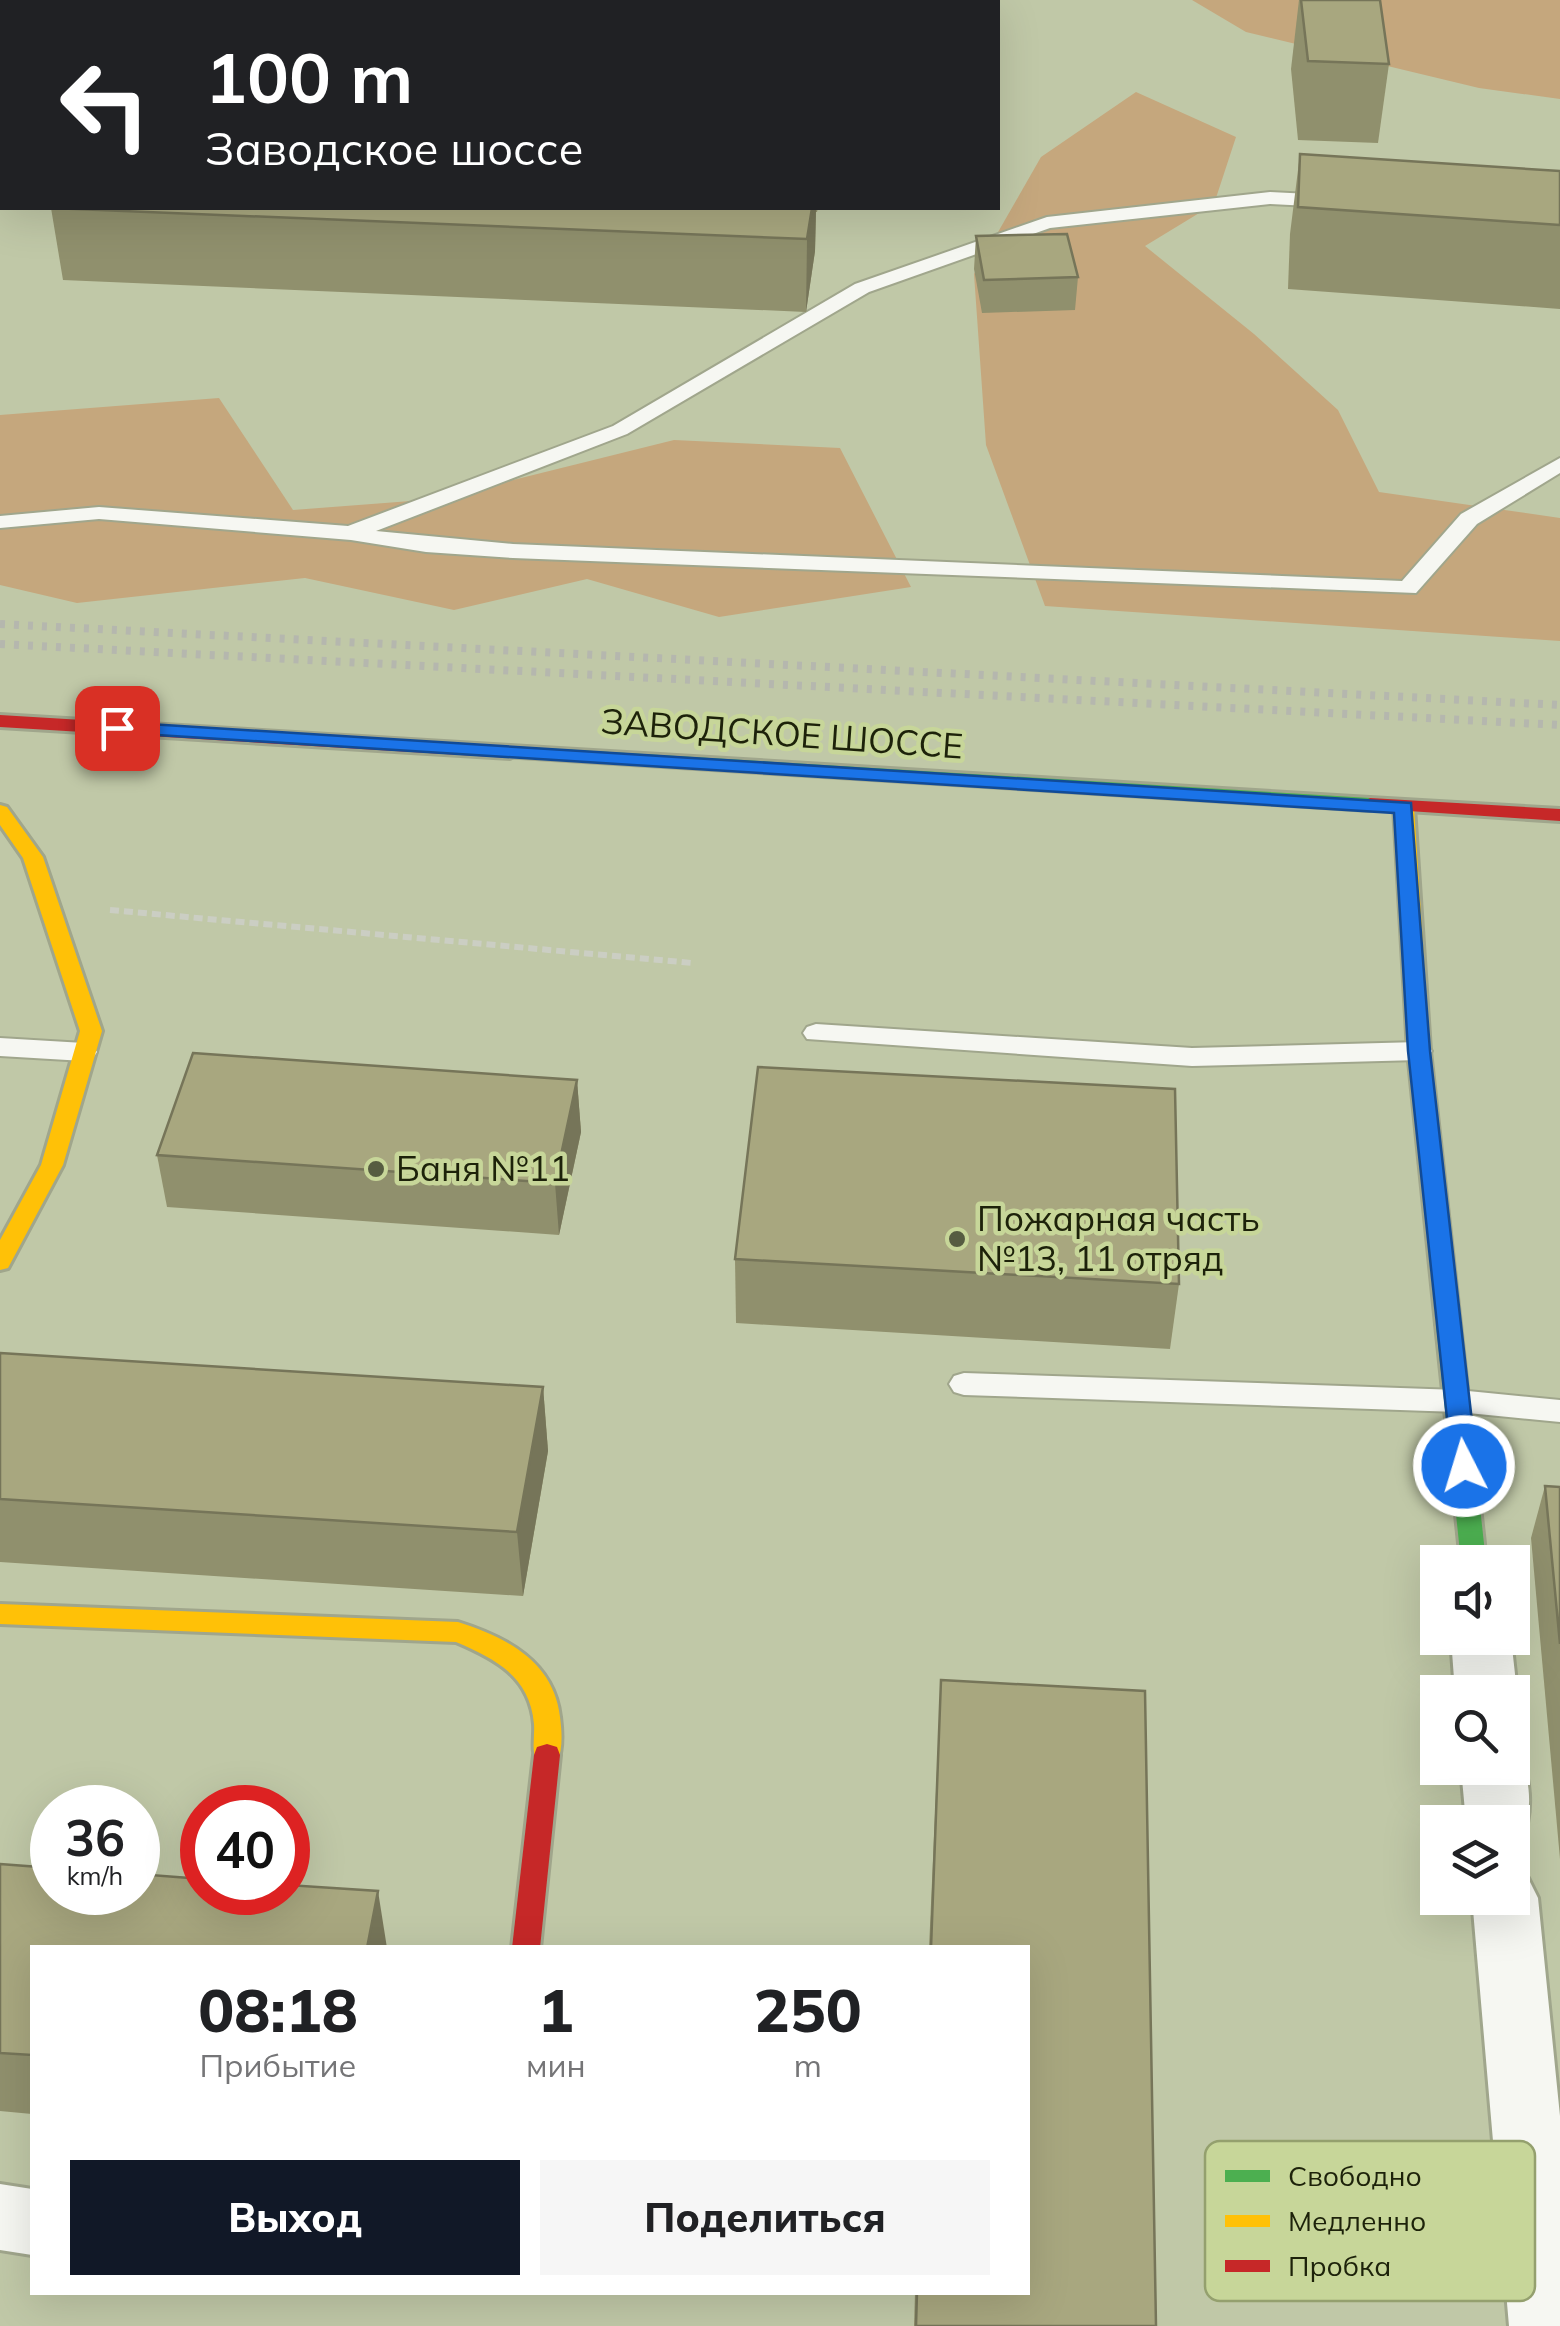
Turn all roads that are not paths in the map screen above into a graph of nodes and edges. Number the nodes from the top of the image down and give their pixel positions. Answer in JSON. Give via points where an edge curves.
{"nodes":[{"id":1,"x":1347,"y":201,"type":"edge"},
{"id":2,"x":1560,"y":464,"type":"edge"},
{"id":3,"x":0,"y":522,"type":"edge"},
{"id":4,"x":351,"y":533,"type":"junction"},
{"id":5,"x":0,"y":720,"type":"edge"},
{"id":6,"x":1404,"y":807,"type":"junction"},
{"id":7,"x":0,"y":812,"type":"edge"},
{"id":8,"x":1560,"y":816,"type":"edge"},
{"id":9,"x":816,"y":1033,"type":"dead end"},
{"id":10,"x":0,"y":1047,"type":"edge"},
{"id":11,"x":1419,"y":1051,"type":"junction"},
{"id":12,"x":84,"y":1052,"type":"junction"},
{"id":13,"x":0,"y":1262,"type":"edge"},
{"id":14,"x":964,"y":1384,"type":"dead end"},
{"id":15,"x":1458,"y":1401,"type":"junction"},
{"id":16,"x":1560,"y":1411,"type":"edge"},
{"id":17,"x":1472,"y":1545,"type":"edge"},
{"id":18,"x":0,"y":1614,"type":"edge"},
{"id":19,"x":1507,"y":1915,"type":"edge"},
{"id":20,"x":526,"y":1945,"type":"edge"},
{"id":21,"x":1528,"y":2141,"type":"edge"},
{"id":22,"x":1535,"y":2211,"type":"edge"},
{"id":23,"x":0,"y":2218,"type":"edge"},
{"id":24,"x":30,"y":2222,"type":"edge"},
{"id":25,"x":1546,"y":2326,"type":"edge"}],
"edges":[{"from":1,"to":4,"type":"lane","via":[[1270,198],[1046,224],[862,288],[620,430]]},
{"from":2,"to":4,"type":"lane","via":[[1469,518],[1408,588],[512,550]]},
{"from":3,"to":4,"type":"lane","via":[[99,513]]},
{"from":5,"to":6,"type":"street","name":"ЗАВОДСКОЕ ШОССЕ"},
{"from":6,"to":8,"type":"street","name":"ЗАВОДСКОЕ ШОССЕ"},
{"from":6,"to":11,"type":"street"},
{"from":7,"to":12,"type":"street","via":[[33,857],[50,905],[91,1031]]},
{"from":9,"to":11,"type":"lane","via":[[1192,1057]]},
{"from":10,"to":12,"type":"lane"},
{"from":11,"to":15,"type":"street"},
{"from":12,"to":13,"type":"street","via":[[52,1165]]},
{"from":14,"to":15,"type":"lane"},
{"from":15,"to":16,"type":"lane"},
{"from":15,"to":17,"type":"street"},
{"from":18,"to":20,"type":"street","via":[[458,1632],[519,1655],[544,1694],[550,1726]]},
{"from":19,"to":21,"type":"street"},
{"from":22,"to":25,"type":"street"},
{"from":23,"to":24,"type":"street"}]}
